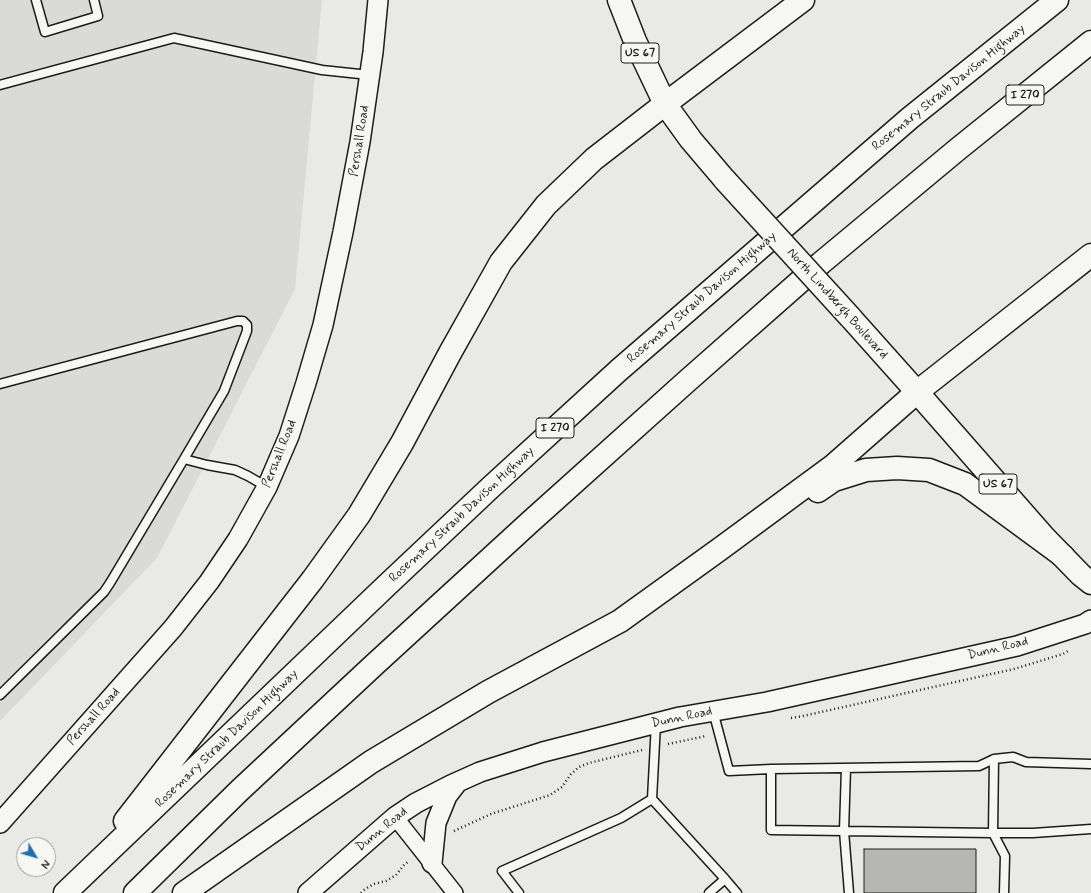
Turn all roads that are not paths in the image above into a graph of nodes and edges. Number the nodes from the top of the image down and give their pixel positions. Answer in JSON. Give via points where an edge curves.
{"nodes":[{"id":1,"x":36,"y":0,"type":"edge"},
{"id":2,"x":94,"y":0,"type":"edge"},
{"id":3,"x":378,"y":0,"type":"edge"},
{"id":4,"x":619,"y":0,"type":"edge"},
{"id":5,"x":804,"y":0,"type":"edge"},
{"id":6,"x":1057,"y":0,"type":"edge"},
{"id":7,"x":1091,"y":42,"type":"edge"},
{"id":8,"x":369,"y":75,"type":"junction"},
{"id":9,"x":0,"y":85,"type":"edge"},
{"id":10,"x":665,"y":104,"type":"junction"},
{"id":11,"x":1091,"y":255,"type":"edge"},
{"id":12,"x":0,"y":384,"type":"edge"},
{"id":13,"x":917,"y":392,"type":"junction"},
{"id":14,"x":184,"y":459,"type":"junction"},
{"id":15,"x":267,"y":487,"type":"junction"},
{"id":16,"x":720,"y":549,"type":"junction"},
{"id":17,"x":1063,"y":556,"type":"junction"},
{"id":18,"x":1086,"y":579,"type":"edge"},
{"id":19,"x":1091,"y":620,"type":"edge"},
{"id":20,"x":0,"y":696,"type":"edge"},
{"id":21,"x":713,"y":712,"type":"junction"},
{"id":22,"x":656,"y":723,"type":"junction"},
{"id":23,"x":994,"y":759,"type":"junction"},
{"id":24,"x":1091,"y":764,"type":"edge"},
{"id":25,"x":846,"y":768,"type":"junction"},
{"id":26,"x":771,"y":769,"type":"junction"},
{"id":27,"x":459,"y":781,"type":"junction"},
{"id":28,"x":652,"y":799,"type":"junction"},
{"id":29,"x":395,"y":817,"type":"junction"},
{"id":30,"x":0,"y":823,"type":"edge"},
{"id":31,"x":1091,"y":829,"type":"edge"},
{"id":32,"x":844,"y":831,"type":"junction"},
{"id":33,"x":993,"y":833,"type":"junction"},
{"id":34,"x":432,"y":863,"type":"junction"},
{"id":35,"x":725,"y":879,"type":"junction"},
{"id":36,"x":71,"y":887,"type":"edge"},
{"id":37,"x":135,"y":893,"type":"edge"},
{"id":38,"x":184,"y":893,"type":"edge"},
{"id":39,"x":308,"y":893,"type":"edge"},
{"id":40,"x":455,"y":893,"type":"edge"},
{"id":41,"x":519,"y":893,"type":"edge"},
{"id":42,"x":709,"y":893,"type":"edge"},
{"id":43,"x":737,"y":893,"type":"edge"},
{"id":44,"x":849,"y":893,"type":"edge"},
{"id":45,"x":1004,"y":893,"type":"edge"}],
"edges":[{"from":1,"to":2,"type":"lane","via":[[45,32],[98,16]]},
{"from":3,"to":8,"type":"street","name":"Pershall Road"},
{"from":4,"to":10,"type":"main road","name":"North Lindbergh Boulevard","number":"US 67"},
{"from":5,"to":10,"type":"main road"},
{"from":6,"to":36,"type":"main road","name":"Rosemary Straub Davison Highway","number":"I 270","via":[[910,118],[619,370],[491,487]]},
{"from":7,"to":37,"type":"main road","number":"I 270","via":[[821,263],[686,382],[374,665],[240,790]]},
{"from":8,"to":9,"type":"lane","via":[[322,70],[174,38]]},
{"from":8,"to":15,"type":"street","name":"Pershall Road","via":[[360,142],[323,325],[289,436]]},
{"from":10,"to":13,"type":"main road","name":"North Lindbergh Boulevard","number":"US 67","bridge":true,"via":[[725,180]]},
{"from":10,"to":36,"type":"main road","via":[[594,159],[546,205],[501,262],[402,443],[359,514],[313,579]]},
{"from":11,"to":13,"type":"main road"},
{"from":12,"to":14,"type":"lane","via":[[237,320],[243,321],[247,325],[247,330],[227,384]]},
{"from":13,"to":16,"type":"main road","via":[[834,465]]},
{"from":13,"to":17,"type":"main road","name":"North Lindbergh Boulevard","number":"US 67"},
{"from":14,"to":15,"type":"lane","via":[[235,470]]},
{"from":14,"to":20,"type":"lane","via":[[104,592]]},
{"from":15,"to":30,"type":"street","name":"Pershall Road","via":[[238,539],[182,616]]},
{"from":16,"to":17,"type":"main road","via":[[834,480],[866,470],[897,468],[929,470],[965,484]]},
{"from":16,"to":38,"type":"main road","via":[[620,621],[488,692],[371,762]]},
{"from":17,"to":18,"type":"main road","name":"North Lindbergh Boulevard","number":"US 67"},
{"from":19,"to":21,"type":"street","name":"Dunn Road","via":[[1086,624],[1017,646]]},
{"from":21,"to":22,"type":"street","name":"Dunn Road"},
{"from":21,"to":26,"type":"lane","via":[[729,771]]},
{"from":22,"to":27,"type":"street","name":"Dunn Road","via":[[543,752]]},
{"from":22,"to":28,"type":"lane"},
{"from":23,"to":24,"type":"lane","via":[[1013,757],[1026,762]]},
{"from":23,"to":25,"type":"lane","via":[[980,766]]},
{"from":23,"to":33,"type":"lane"},
{"from":25,"to":26,"type":"lane"},
{"from":25,"to":32,"type":"lane"},
{"from":26,"to":32,"type":"lane","via":[[771,830]]},
{"from":27,"to":29,"type":"street","name":"Dunn Road"},
{"from":27,"to":34,"type":"street","via":[[447,796],[436,823]]},
{"from":28,"to":35,"type":"lane"},
{"from":28,"to":41,"type":"lane","via":[[622,818],[502,871]]},
{"from":29,"to":34,"type":"street"},
{"from":29,"to":39,"type":"street","name":"Dunn Road"},
{"from":31,"to":33,"type":"lane"},
{"from":32,"to":33,"type":"lane"},
{"from":32,"to":44,"type":"lane"},
{"from":33,"to":45,"type":"lane","via":[[1005,856]]},
{"from":34,"to":40,"type":"street"},
{"from":35,"to":42,"type":"lane"},
{"from":35,"to":43,"type":"lane"}]}
